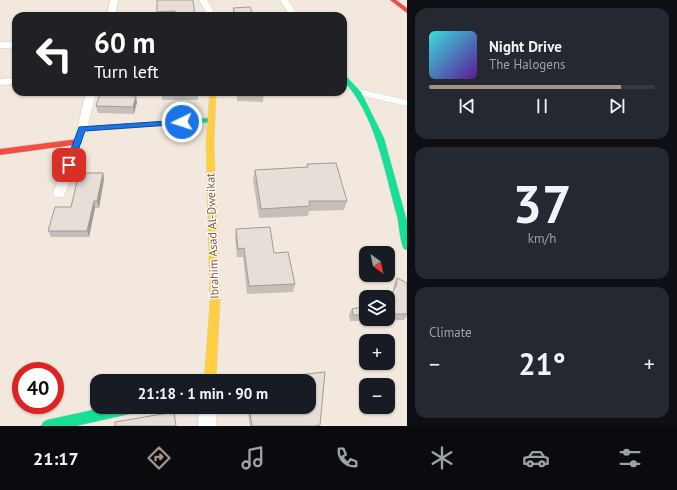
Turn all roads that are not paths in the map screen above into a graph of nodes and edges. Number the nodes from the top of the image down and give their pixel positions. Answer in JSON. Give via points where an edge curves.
{"nodes":[{"id":1,"x":114,"y":0,"type":"edge"},
{"id":2,"x":203,"y":0,"type":"edge"},
{"id":3,"x":284,"y":0,"type":"edge"},
{"id":4,"x":393,"y":0,"type":"edge"},
{"id":5,"x":407,"y":11,"type":"edge"},
{"id":6,"x":112,"y":12,"type":"edge"},
{"id":7,"x":210,"y":12,"type":"edge"},
{"id":8,"x":292,"y":12,"type":"edge"},
{"id":9,"x":0,"y":45,"type":"edge"},
{"id":10,"x":12,"y":45,"type":"edge"},
{"id":11,"x":347,"y":80,"type":"edge"},
{"id":12,"x":12,"y":81,"type":"edge"},
{"id":13,"x":0,"y":82,"type":"edge"},
{"id":14,"x":358,"y":92,"type":"junction"},
{"id":15,"x":90,"y":96,"type":"edge"},
{"id":16,"x":213,"y":96,"type":"edge"},
{"id":17,"x":407,"y":103,"type":"edge"},
{"id":18,"x":210,"y":120,"type":"junction"},
{"id":19,"x":82,"y":129,"type":"junction"},
{"id":20,"x":78,"y":142,"type":"junction"},
{"id":21,"x":0,"y":152,"type":"edge"},
{"id":22,"x":59,"y":194,"type":"dead end"},
{"id":23,"x":407,"y":246,"type":"edge"},
{"id":24,"x":210,"y":374,"type":"edge"},
{"id":25,"x":102,"y":414,"type":"edge"},
{"id":26,"x":208,"y":414,"type":"edge"},
{"id":27,"x":47,"y":426,"type":"edge"},
{"id":28,"x":207,"y":426,"type":"edge"}],
"edges":[{"from":1,"to":6,"type":"street"},
{"from":2,"to":7,"type":"street"},
{"from":3,"to":8,"type":"street"},
{"from":4,"to":5,"type":"street"},
{"from":9,"to":10,"type":"street"},
{"from":11,"to":14,"type":"street"},
{"from":12,"to":13,"type":"street"},
{"from":14,"to":17,"type":"street"},
{"from":14,"to":23,"type":"street","via":[[380,138]]},
{"from":15,"to":19,"type":"street"},
{"from":16,"to":18,"type":"street","name":"Ibrahim Asad Al-Dweikat"},
{"from":18,"to":19,"type":"street"},
{"from":18,"to":24,"type":"street","name":"Ibrahim Asad Al-Dweikat","via":[[215,302]]},
{"from":19,"to":20,"type":"street"},
{"from":20,"to":21,"type":"street"},
{"from":20,"to":22,"type":"street"},
{"from":25,"to":27,"type":"street"},
{"from":26,"to":28,"type":"street"}]}
